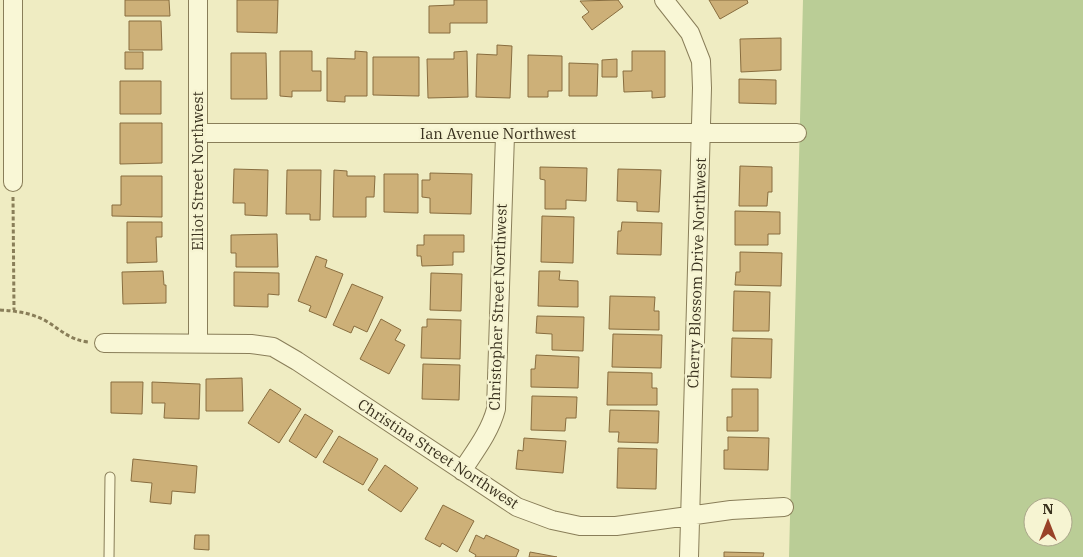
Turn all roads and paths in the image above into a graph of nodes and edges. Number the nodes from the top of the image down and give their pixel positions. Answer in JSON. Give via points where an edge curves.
{"nodes":[{"id":1,"x":13,"y":0,"type":"edge"},
{"id":2,"x":198,"y":0,"type":"edge"},
{"id":3,"x":664,"y":0,"type":"edge"},
{"id":4,"x":6,"y":79,"type":"edge"},
{"id":5,"x":199,"y":133,"type":"junction"},
{"id":6,"x":797,"y":133,"type":"dead end"},
{"id":7,"x":505,"y":134,"type":"junction"},
{"id":8,"x":701,"y":134,"type":"junction"},
{"id":9,"x":12,"y":182,"type":"joint"},
{"id":10,"x":0,"y":310,"type":"edge"},
{"id":11,"x":14,"y":310,"type":"junction"},
{"id":12,"x":198,"y":342,"type":"junction"},
{"id":13,"x":104,"y":343,"type":"joint"},
{"id":14,"x":462,"y":471,"type":"junction"},
{"id":15,"x":110,"y":477,"type":"dead end"},
{"id":16,"x":784,"y":507,"type":"dead end"},
{"id":17,"x":690,"y":515,"type":"junction"},
{"id":18,"x":110,"y":557,"type":"edge"},
{"id":19,"x":689,"y":557,"type":"edge"}],
"edges":[{"from":1,"to":4,"type":"street"},
{"from":2,"to":5,"type":"street","name":"Elliot Street Northwest"},
{"from":3,"to":8,"type":"street","name":"Cherry Blossom Drive Northwest","via":[[690,34],[701,60]]},
{"from":4,"to":9,"type":"street"},
{"from":5,"to":7,"type":"street","name":"Ian Avenue Northwest"},
{"from":5,"to":12,"type":"street","name":"Elliot Street Northwest"},
{"from":6,"to":8,"type":"street","name":"Ian Avenue Northwest"},
{"from":7,"to":8,"type":"street","name":"Ian Avenue Northwest"},
{"from":7,"to":14,"type":"street","name":"Christopher Street Northwest","via":[[496,409],[488,432]]},
{"from":8,"to":17,"type":"street","name":"Cherry Blossom Drive Northwest"},
{"from":9,"to":11,"type":"path"},
{"from":10,"to":11,"type":"path"},
{"from":11,"to":13,"type":"path","via":[[45,320],[77,341]]},
{"from":12,"to":13,"type":"street","name":"Christina Street Northwest"},
{"from":12,"to":14,"type":"street","name":"Christina Street Northwest","via":[[273,348]]},
{"from":14,"to":17,"type":"street","name":"Christina Street Northwest","via":[[517,507],[580,526],[616,526]]},
{"from":15,"to":18,"type":"lane"},
{"from":16,"to":17,"type":"street","name":"Christina Street Northwest"},
{"from":17,"to":19,"type":"street","name":"Cherry Blossom Drive Northwest"}]}
